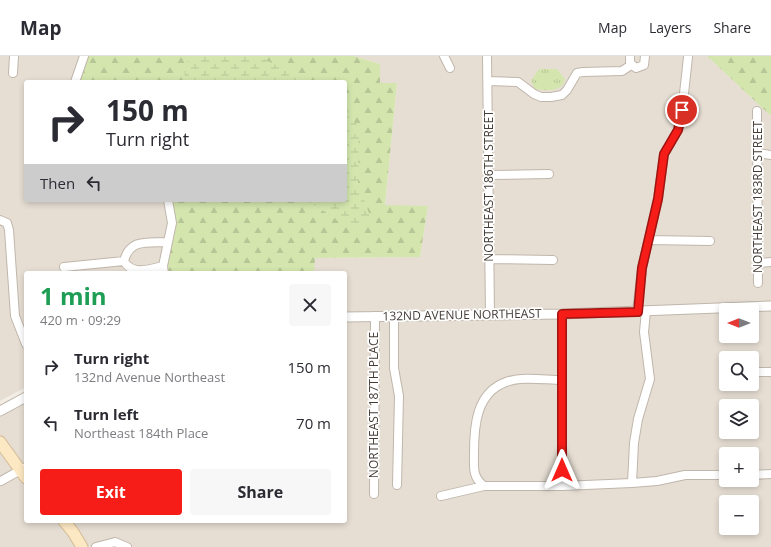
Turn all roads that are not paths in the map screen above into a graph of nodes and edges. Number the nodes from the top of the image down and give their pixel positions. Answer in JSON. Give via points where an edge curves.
{"nodes":[{"id":1,"x":14,"y":56,"type":"edge"},
{"id":2,"x":84,"y":56,"type":"edge"},
{"id":3,"x":444,"y":56,"type":"edge"},
{"id":4,"x":487,"y":56,"type":"edge"},
{"id":5,"x":630,"y":56,"type":"edge"},
{"id":6,"x":645,"y":56,"type":"edge"},
{"id":7,"x":688,"y":57,"type":"edge"},
{"id":8,"x":631,"y":65,"type":"junction"},
{"id":9,"x":450,"y":68,"type":"dead end"},
{"id":10,"x":13,"y":73,"type":"dead end"},
{"id":11,"x":76,"y":80,"type":"edge"},
{"id":12,"x":488,"y":81,"type":"junction"},
{"id":13,"x":757,"y":112,"type":"dead end"},
{"id":14,"x":758,"y":153,"type":"junction"},
{"id":15,"x":771,"y":155,"type":"edge"},
{"id":16,"x":549,"y":174,"type":"dead end"},
{"id":17,"x":490,"y":175,"type":"junction"},
{"id":18,"x":168,"y":202,"type":"edge"},
{"id":19,"x":3,"y":221,"type":"edge"},
{"id":20,"x":649,"y":240,"type":"junction"},
{"id":21,"x":710,"y":241,"type":"dead end"},
{"id":22,"x":168,"y":242,"type":"junction"},
{"id":23,"x":490,"y":259,"type":"junction"},
{"id":24,"x":554,"y":260,"type":"dead end"},
{"id":25,"x":124,"y":261,"type":"junction"},
{"id":26,"x":771,"y":262,"type":"edge"},
{"id":27,"x":758,"y":263,"type":"junction"},
{"id":28,"x":64,"y":267,"type":"dead end"},
{"id":29,"x":163,"y":270,"type":"edge"},
{"id":30,"x":758,"y":283,"type":"dead end"},
{"id":31,"x":771,"y":306,"type":"edge"},
{"id":32,"x":642,"y":311,"type":"junction"},
{"id":33,"x":562,"y":314,"type":"junction"},
{"id":34,"x":375,"y":316,"type":"junction"},
{"id":35,"x":394,"y":316,"type":"junction"},
{"id":36,"x":490,"y":316,"type":"junction"},
{"id":37,"x":347,"y":317,"type":"edge"},
{"id":38,"x":24,"y":339,"type":"edge"},
{"id":39,"x":759,"y":372,"type":"edge"},
{"id":40,"x":771,"y":372,"type":"edge"},
{"id":41,"x":562,"y":380,"type":"junction"},
{"id":42,"x":24,"y":398,"type":"edge"},
{"id":43,"x":0,"y":411,"type":"edge"},
{"id":44,"x":0,"y":442,"type":"edge"},
{"id":45,"x":24,"y":472,"type":"edge"},
{"id":46,"x":771,"y":474,"type":"edge"},
{"id":47,"x":719,"y":475,"type":"edge"},
{"id":48,"x":759,"y":475,"type":"edge"},
{"id":49,"x":1,"y":481,"type":"edge"},
{"id":50,"x":632,"y":483,"type":"junction"},
{"id":51,"x":397,"y":485,"type":"dead end"},
{"id":52,"x":484,"y":486,"type":"junction"},
{"id":53,"x":562,"y":486,"type":"junction"},
{"id":54,"x":374,"y":494,"type":"dead end"},
{"id":55,"x":440,"y":496,"type":"dead end"},
{"id":56,"x":66,"y":523,"type":"edge"},
{"id":57,"x":82,"y":547,"type":"edge"},
{"id":58,"x":96,"y":547,"type":"edge"},
{"id":59,"x":127,"y":547,"type":"edge"}],
"edges":[{"from":1,"to":10,"type":"street"},
{"from":2,"to":11,"type":"street"},
{"from":3,"to":9,"type":"street"},
{"from":4,"to":12,"type":"street","name":"NORTHEAST 186TH STREET"},
{"from":5,"to":8,"type":"street"},
{"from":6,"to":8,"type":"street","via":[[646,63],[642,67],[636,68]]},
{"from":7,"to":20,"type":"street","via":[[681,121],[664,154]]},
{"from":8,"to":12,"type":"street","via":[[622,71],[577,74],[562,95],[552,97],[534,94],[518,82]]},
{"from":12,"to":17,"type":"street","name":"NORTHEAST 186TH STREET"},
{"from":13,"to":14,"type":"street","name":"NORTHEAST 183RD STREET"},
{"from":14,"to":15,"type":"street"},
{"from":14,"to":27,"type":"street","name":"NORTHEAST 183RD STREET"},
{"from":16,"to":17,"type":"street"},
{"from":17,"to":23,"type":"street","name":"NORTHEAST 186TH STREET"},
{"from":18,"to":22,"type":"street","via":[[172,223]]},
{"from":19,"to":38,"type":"street","via":[[9,230],[15,316]]},
{"from":20,"to":21,"type":"street"},
{"from":20,"to":32,"type":"street","via":[[642,268]]},
{"from":22,"to":25,"type":"street","via":[[135,244],[130,248]]},
{"from":22,"to":29,"type":"street"},
{"from":23,"to":24,"type":"street"},
{"from":23,"to":36,"type":"street","name":"NORTHEAST 186TH STREET"},
{"from":25,"to":28,"type":"street"},
{"from":25,"to":29,"type":"street","via":[[126,266],[136,271]]},
{"from":26,"to":27,"type":"street"},
{"from":27,"to":30,"type":"street","name":"NORTHEAST 183RD STREET"},
{"from":31,"to":32,"type":"street","name":"132ND AVENUE NORTHEAST"},
{"from":32,"to":33,"type":"street","name":"132ND AVENUE NORTHEAST"},
{"from":32,"to":50,"type":"street","via":[[650,379],[637,425]]},
{"from":33,"to":36,"type":"street","name":"132ND AVENUE NORTHEAST"},
{"from":33,"to":41,"type":"street"},
{"from":34,"to":35,"type":"street","name":"132ND AVENUE NORTHEAST"},
{"from":34,"to":37,"type":"street","name":"132ND AVENUE NORTHEAST"},
{"from":34,"to":54,"type":"street","name":"NORTHEAST 187TH PLACE"},
{"from":35,"to":36,"type":"street","name":"132ND AVENUE NORTHEAST"},
{"from":35,"to":51,"type":"street","via":[[394,368],[399,396]]},
{"from":39,"to":40,"type":"street"},
{"from":41,"to":52,"type":"street","via":[[506,382],[494,389],[485,399],[478,410],[474,431],[474,473],[477,481]]},
{"from":41,"to":53,"type":"street"},
{"from":42,"to":43,"type":"street"},
{"from":44,"to":45,"type":"main road"},
{"from":45,"to":49,"type":"street"},
{"from":46,"to":48,"type":"street"},
{"from":47,"to":50,"type":"street","via":[[685,475]]},
{"from":50,"to":53,"type":"street"},
{"from":52,"to":53,"type":"street"},
{"from":52,"to":55,"type":"street"},
{"from":56,"to":57,"type":"main road"},
{"from":58,"to":59,"type":"street","via":[[115,542]]}]}
